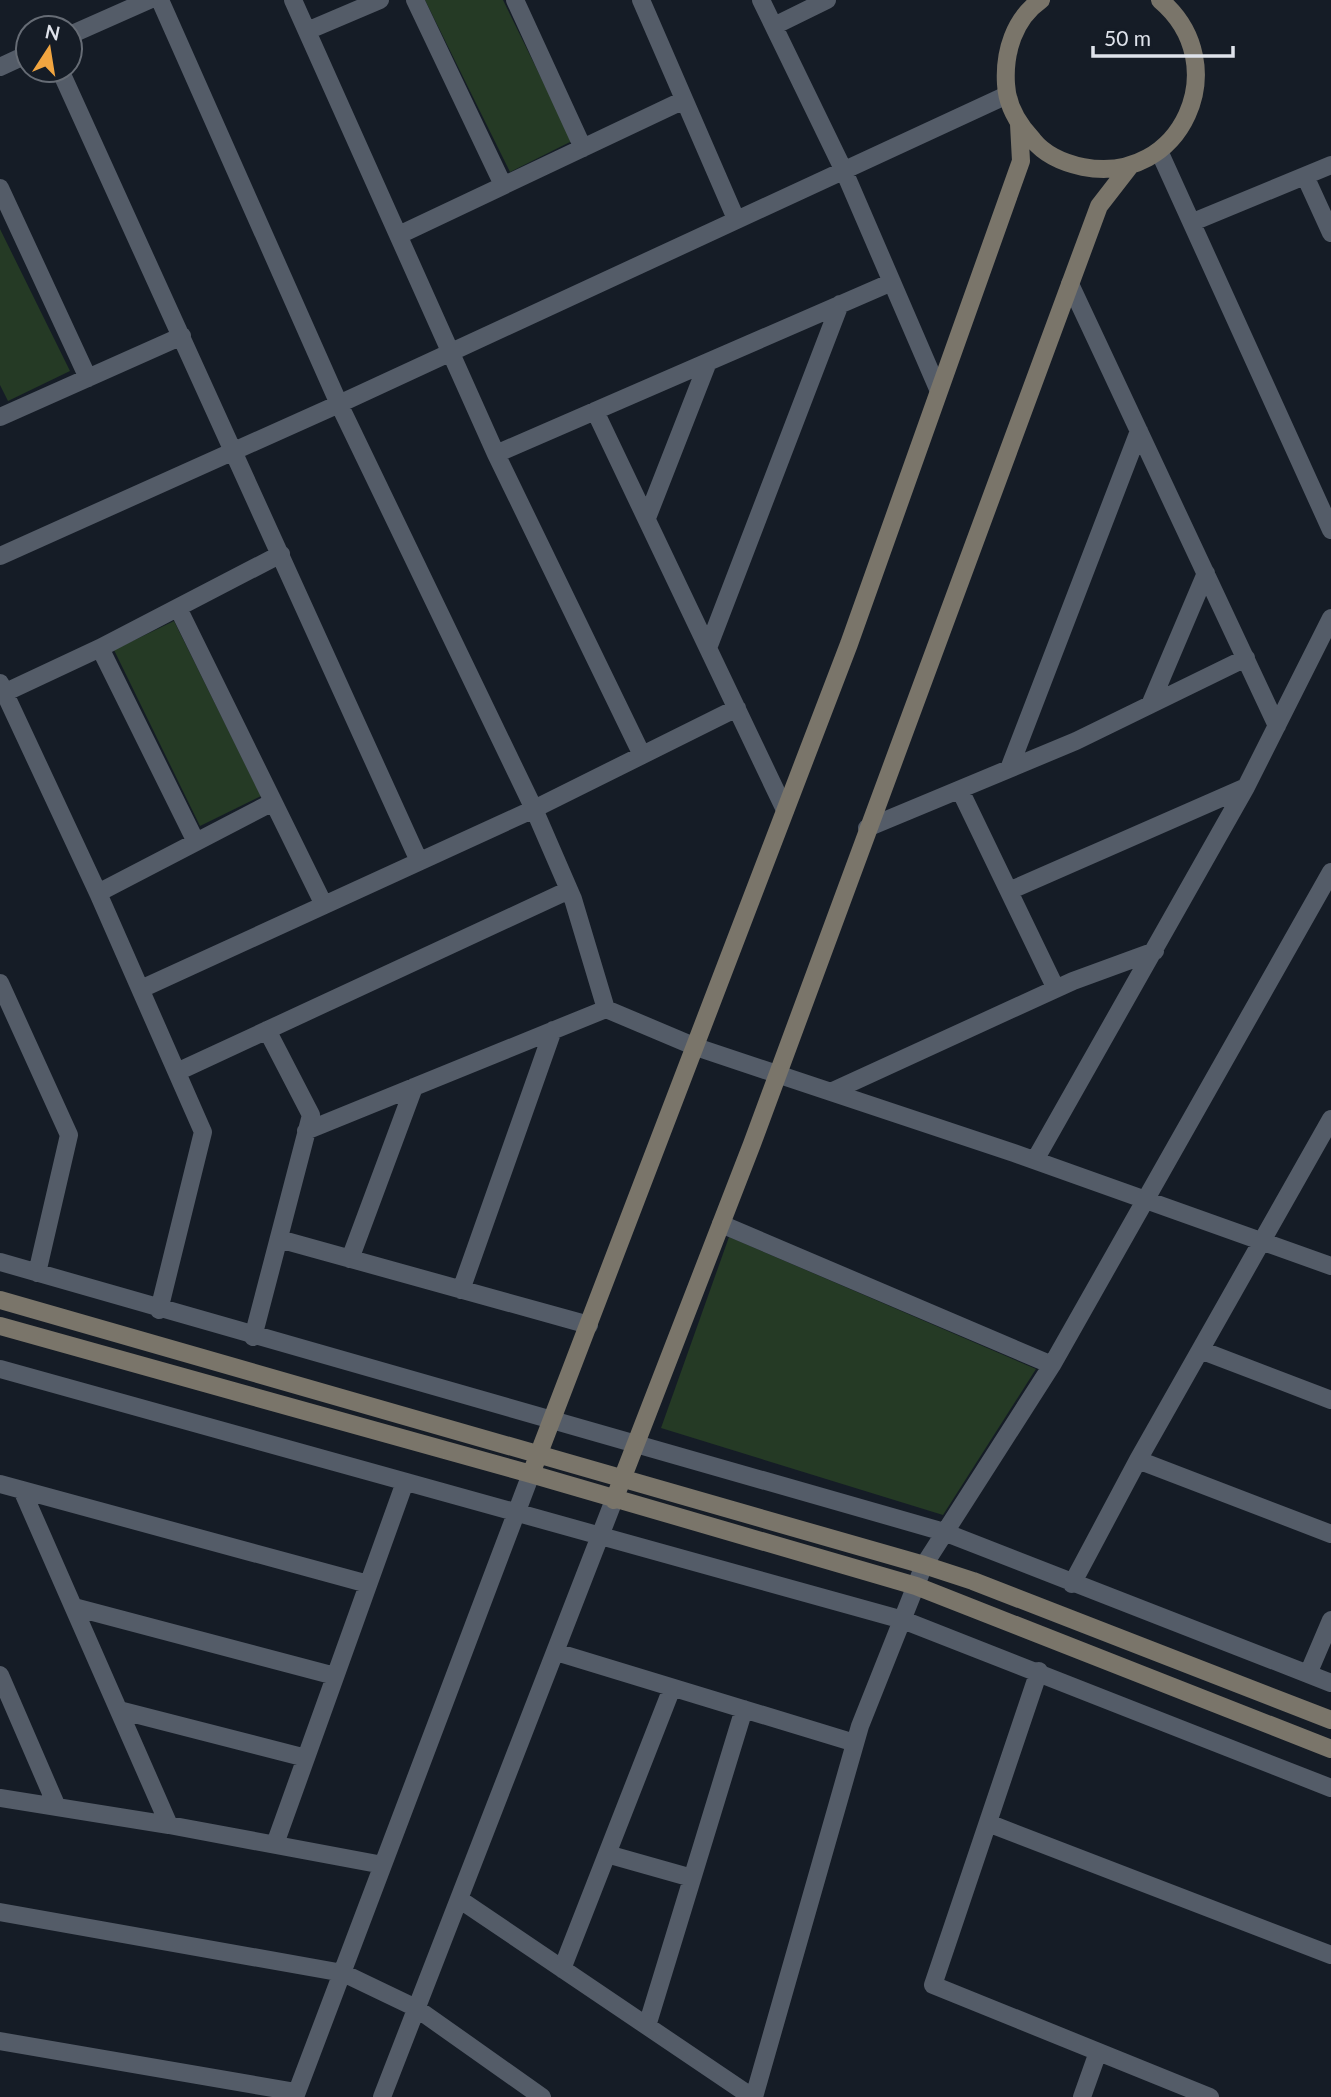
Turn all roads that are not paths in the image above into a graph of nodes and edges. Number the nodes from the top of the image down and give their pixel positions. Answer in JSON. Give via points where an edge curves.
{"nodes":[{"id":1,"x":149,"y":0,"type":"edge"},
{"id":2,"x":160,"y":0,"type":"edge"},
{"id":3,"x":293,"y":0,"type":"edge"},
{"id":4,"x":380,"y":0,"type":"edge"},
{"id":5,"x":415,"y":0,"type":"edge"},
{"id":6,"x":514,"y":0,"type":"edge"},
{"id":7,"x":641,"y":0,"type":"edge"},
{"id":8,"x":761,"y":0,"type":"edge"},
{"id":9,"x":827,"y":0,"type":"edge"},
{"id":10,"x":1041,"y":0,"type":"edge"},
{"id":11,"x":1171,"y":4,"type":"edge"},
{"id":12,"x":774,"y":26,"type":"junction"},
{"id":13,"x":84,"y":29,"type":"edge"},
{"id":14,"x":307,"y":30,"type":"junction"},
{"id":15,"x":66,"y":84,"type":"edge"},
{"id":16,"x":1007,"y":95,"type":"junction"},
{"id":17,"x":684,"y":100,"type":"junction"},
{"id":18,"x":1019,"y":124,"type":"junction"},
{"id":19,"x":583,"y":148,"type":"junction"},
{"id":20,"x":1159,"y":151,"type":"junction"},
{"id":21,"x":1331,"y":165,"type":"edge"},
{"id":22,"x":1130,"y":166,"type":"junction"},
{"id":23,"x":844,"y":171,"type":"junction"},
{"id":24,"x":1305,"y":176,"type":"junction"},
{"id":25,"x":503,"y":185,"type":"junction"},
{"id":26,"x":0,"y":188,"type":"edge"},
{"id":27,"x":736,"y":219,"type":"junction"},
{"id":28,"x":1193,"y":222,"type":"junction"},
{"id":29,"x":1331,"y":233,"type":"edge"},
{"id":30,"x":398,"y":235,"type":"junction"},
{"id":31,"x":892,"y":282,"type":"junction"},
{"id":32,"x":1070,"y":284,"type":"junction"},
{"id":33,"x":840,"y":304,"type":"junction"},
{"id":34,"x":182,"y":336,"type":"junction"},
{"id":35,"x":450,"y":351,"type":"junction"},
{"id":36,"x":708,"y":362,"type":"junction"},
{"id":37,"x":88,"y":378,"type":"junction"},
{"id":38,"x":938,"y":389,"type":"junction"},
{"id":39,"x":339,"y":404,"type":"junction"},
{"id":40,"x":595,"y":411,"type":"junction"},
{"id":41,"x":0,"y":417,"type":"edge"},
{"id":42,"x":1139,"y":431,"type":"junction"},
{"id":43,"x":234,"y":452,"type":"junction"},
{"id":44,"x":496,"y":454,"type":"junction"},
{"id":45,"x":647,"y":518,"type":"junction"},
{"id":46,"x":1331,"y":530,"type":"edge"},
{"id":47,"x":281,"y":554,"type":"junction"},
{"id":48,"x":0,"y":556,"type":"edge"},
{"id":49,"x":1206,"y":573,"type":"junction"},
{"id":50,"x":178,"y":608,"type":"junction"},
{"id":51,"x":1331,"y":618,"type":"edge"},
{"id":52,"x":100,"y":648,"type":"junction"},
{"id":53,"x":708,"y":648,"type":"junction"},
{"id":54,"x":1245,"y":658,"type":"junction"},
{"id":55,"x":2,"y":688,"type":"edge"},
{"id":56,"x":1150,"y":705,"type":"junction"},
{"id":57,"x":737,"y":708,"type":"junction"},
{"id":58,"x":1277,"y":726,"type":"junction"},
{"id":59,"x":642,"y":755,"type":"junction"},
{"id":60,"x":1009,"y":769,"type":"junction"},
{"id":61,"x":1246,"y":787,"type":"junction"},
{"id":62,"x":960,"y":790,"type":"junction"},
{"id":63,"x":273,"y":802,"type":"junction"},
{"id":64,"x":534,"y":809,"type":"junction"},
{"id":65,"x":786,"y":810,"type":"junction"},
{"id":66,"x":867,"y":828,"type":"junction"},
{"id":67,"x":196,"y":842,"type":"junction"},
{"id":68,"x":419,"y":862,"type":"junction"},
{"id":69,"x":1331,"y":872,"type":"edge"},
{"id":70,"x":569,"y":890,"type":"junction"},
{"id":71,"x":1009,"y":891,"type":"junction"},
{"id":72,"x":98,"y":893,"type":"junction"},
{"id":73,"x":324,"y":905,"type":"junction"},
{"id":74,"x":1155,"y":951,"type":"junction"},
{"id":75,"x":0,"y":983,"type":"edge"},
{"id":76,"x":141,"y":989,"type":"junction"},
{"id":77,"x":1056,"y":989,"type":"junction"},
{"id":78,"x":606,"y":1009,"type":"junction"},
{"id":79,"x":267,"y":1030,"type":"junction"},
{"id":80,"x":553,"y":1030,"type":"junction"},
{"id":81,"x":696,"y":1047,"type":"junction"},
{"id":82,"x":177,"y":1072,"type":"junction"},
{"id":83,"x":778,"y":1073,"type":"junction"},
{"id":84,"x":414,"y":1087,"type":"junction"},
{"id":85,"x":833,"y":1091,"type":"junction"},
{"id":86,"x":1331,"y":1119,"type":"edge"},
{"id":87,"x":306,"y":1131,"type":"junction"},
{"id":88,"x":1035,"y":1160,"type":"junction"},
{"id":89,"x":1147,"y":1200,"type":"junction"},
{"id":90,"x":721,"y":1224,"type":"junction"},
{"id":91,"x":279,"y":1239,"type":"junction"},
{"id":92,"x":1264,"y":1241,"type":"junction"},
{"id":93,"x":350,"y":1259,"type":"junction"},
{"id":94,"x":0,"y":1262,"type":"edge"},
{"id":95,"x":1331,"y":1266,"type":"edge"},
{"id":96,"x":37,"y":1273,"type":"junction"},
{"id":97,"x":461,"y":1290,"type":"junction"},
{"id":98,"x":0,"y":1300,"type":"edge"},
{"id":99,"x":159,"y":1310,"type":"junction"},
{"id":100,"x":589,"y":1325,"type":"junction"},
{"id":101,"x":0,"y":1326,"type":"edge"},
{"id":102,"x":253,"y":1337,"type":"junction"},
{"id":103,"x":1203,"y":1351,"type":"junction"},
{"id":104,"x":1052,"y":1365,"type":"junction"},
{"id":105,"x":0,"y":1369,"type":"edge"},
{"id":106,"x":1331,"y":1399,"type":"edge"},
{"id":107,"x":552,"y":1420,"type":"junction"},
{"id":108,"x":636,"y":1445,"type":"junction"},
{"id":109,"x":539,"y":1454,"type":"junction"},
{"id":110,"x":1138,"y":1460,"type":"junction"},
{"id":111,"x":531,"y":1474,"type":"junction"},
{"id":112,"x":623,"y":1479,"type":"junction"},
{"id":113,"x":405,"y":1482,"type":"junction"},
{"id":114,"x":0,"y":1484,"type":"edge"},
{"id":115,"x":22,"y":1490,"type":"junction"},
{"id":116,"x":614,"y":1500,"type":"junction"},
{"id":117,"x":517,"y":1513,"type":"junction"},
{"id":118,"x":944,"y":1532,"type":"junction"},
{"id":119,"x":602,"y":1534,"type":"junction"},
{"id":120,"x":1331,"y":1534,"type":"edge"},
{"id":121,"x":924,"y":1565,"type":"junction"},
{"id":122,"x":368,"y":1584,"type":"junction"},
{"id":123,"x":1072,"y":1584,"type":"junction"},
{"id":124,"x":916,"y":1586,"type":"junction"},
{"id":125,"x":74,"y":1607,"type":"junction"},
{"id":126,"x":903,"y":1620,"type":"junction"},
{"id":127,"x":1331,"y":1620,"type":"edge"},
{"id":128,"x":556,"y":1652,"type":"junction"},
{"id":129,"x":1039,"y":1671,"type":"junction"},
{"id":130,"x":1308,"y":1674,"type":"junction"},
{"id":131,"x":0,"y":1675,"type":"edge"},
{"id":132,"x":335,"y":1676,"type":"junction"},
{"id":133,"x":1331,"y":1683,"type":"edge"},
{"id":134,"x":672,"y":1688,"type":"junction"},
{"id":135,"x":744,"y":1709,"type":"junction"},
{"id":136,"x":119,"y":1710,"type":"junction"},
{"id":137,"x":1331,"y":1720,"type":"edge"},
{"id":138,"x":855,"y":1744,"type":"junction"},
{"id":139,"x":1331,"y":1749,"type":"edge"},
{"id":140,"x":306,"y":1758,"type":"junction"},
{"id":141,"x":1331,"y":1787,"type":"edge"},
{"id":142,"x":0,"y":1798,"type":"edge"},
{"id":143,"x":57,"y":1807,"type":"junction"},
{"id":144,"x":988,"y":1823,"type":"junction"},
{"id":145,"x":169,"y":1825,"type":"junction"},
{"id":146,"x":275,"y":1844,"type":"junction"},
{"id":147,"x":607,"y":1854,"type":"junction"},
{"id":148,"x":383,"y":1865,"type":"junction"},
{"id":149,"x":692,"y":1878,"type":"junction"},
{"id":150,"x":459,"y":1899,"type":"junction"},
{"id":151,"x":0,"y":1912,"type":"edge"},
{"id":152,"x":1331,"y":1955,"type":"edge"},
{"id":153,"x":562,"y":1969,"type":"junction"},
{"id":154,"x":343,"y":1973,"type":"junction"},
{"id":155,"x":416,"y":2008,"type":"junction"},
{"id":156,"x":647,"y":2026,"type":"junction"},
{"id":157,"x":0,"y":2041,"type":"edge"},
{"id":158,"x":1098,"y":2052,"type":"junction"},
{"id":159,"x":295,"y":2095,"type":"edge"},
{"id":160,"x":382,"y":2097,"type":"edge"},
{"id":161,"x":542,"y":2097,"type":"edge"},
{"id":162,"x":753,"y":2097,"type":"edge"},
{"id":163,"x":1082,"y":2097,"type":"edge"},
{"id":164,"x":1210,"y":2097,"type":"edge"}],
"edges":[{"from":1,"to":13,"type":"street"},
{"from":2,"to":39,"type":"street"},
{"from":3,"to":14,"type":"street"},
{"from":4,"to":14,"type":"street"},
{"from":5,"to":25,"type":"street"},
{"from":6,"to":19,"type":"street"},
{"from":7,"to":17,"type":"street"},
{"from":8,"to":12,"type":"street"},
{"from":9,"to":12,"type":"street"},
{"from":10,"to":16,"type":"street","via":[[1014,32],[1005,63]]},
{"from":11,"to":20,"type":"street","via":[[1191,39],[1198,69],[1194,101],[1181,129]]},
{"from":12,"to":23,"type":"street"},
{"from":14,"to":30,"type":"street"},
{"from":15,"to":34,"type":"street"},
{"from":16,"to":18,"type":"street"},
{"from":16,"to":23,"type":"street"},
{"from":17,"to":19,"type":"street"},
{"from":17,"to":27,"type":"street"},
{"from":18,"to":22,"type":"street","via":[[1040,148],[1068,164],[1099,170]]},
{"from":18,"to":38,"type":"street","via":[[1021,161]]},
{"from":19,"to":25,"type":"street"},
{"from":20,"to":22,"type":"street"},
{"from":20,"to":28,"type":"street"},
{"from":21,"to":24,"type":"street"},
{"from":22,"to":32,"type":"street","via":[[1099,206]]},
{"from":23,"to":27,"type":"street"},
{"from":23,"to":31,"type":"street"},
{"from":24,"to":28,"type":"street"},
{"from":24,"to":29,"type":"street"},
{"from":25,"to":30,"type":"street"},
{"from":26,"to":37,"type":"street"},
{"from":27,"to":35,"type":"street"},
{"from":28,"to":46,"type":"street"},
{"from":30,"to":35,"type":"street"},
{"from":31,"to":33,"type":"street"},
{"from":31,"to":38,"type":"street"},
{"from":32,"to":42,"type":"street"},
{"from":32,"to":66,"type":"street"},
{"from":33,"to":36,"type":"street"},
{"from":33,"to":53,"type":"street"},
{"from":34,"to":37,"type":"street"},
{"from":34,"to":43,"type":"street"},
{"from":35,"to":39,"type":"street"},
{"from":35,"to":44,"type":"street"},
{"from":36,"to":40,"type":"street"},
{"from":36,"to":45,"type":"street"},
{"from":37,"to":41,"type":"street"},
{"from":38,"to":65,"type":"street"},
{"from":39,"to":43,"type":"street"},
{"from":39,"to":64,"type":"street"},
{"from":40,"to":44,"type":"street"},
{"from":40,"to":45,"type":"street"},
{"from":42,"to":49,"type":"street"},
{"from":42,"to":60,"type":"street"},
{"from":43,"to":47,"type":"street"},
{"from":43,"to":48,"type":"street"},
{"from":44,"to":59,"type":"street"},
{"from":45,"to":53,"type":"street"},
{"from":47,"to":50,"type":"street"},
{"from":47,"to":68,"type":"street"},
{"from":49,"to":54,"type":"street"},
{"from":49,"to":56,"type":"street"},
{"from":50,"to":52,"type":"street"},
{"from":50,"to":63,"type":"street"},
{"from":51,"to":58,"type":"street"},
{"from":52,"to":55,"type":"street"},
{"from":52,"to":67,"type":"street"},
{"from":53,"to":57,"type":"street"},
{"from":54,"to":56,"type":"street"},
{"from":54,"to":58,"type":"street"},
{"from":55,"to":72,"type":"street"},
{"from":56,"to":60,"type":"street"},
{"from":57,"to":59,"type":"street"},
{"from":57,"to":65,"type":"street"},
{"from":58,"to":61,"type":"street"},
{"from":59,"to":64,"type":"street"},
{"from":60,"to":62,"type":"street"},
{"from":61,"to":71,"type":"street"},
{"from":61,"to":74,"type":"street"},
{"from":62,"to":66,"type":"street"},
{"from":62,"to":71,"type":"street"},
{"from":63,"to":67,"type":"street"},
{"from":63,"to":73,"type":"street"},
{"from":64,"to":68,"type":"street"},
{"from":64,"to":70,"type":"street"},
{"from":65,"to":81,"type":"street"},
{"from":66,"to":83,"type":"street"},
{"from":67,"to":72,"type":"street"},
{"from":68,"to":73,"type":"street"},
{"from":69,"to":89,"type":"street"},
{"from":70,"to":78,"type":"street"},
{"from":70,"to":79,"type":"street"},
{"from":71,"to":77,"type":"street"},
{"from":72,"to":76,"type":"street"},
{"from":73,"to":76,"type":"street"},
{"from":74,"to":77,"type":"street"},
{"from":74,"to":88,"type":"street"},
{"from":75,"to":96,"type":"street","via":[[69,1135]]},
{"from":76,"to":82,"type":"street"},
{"from":77,"to":85,"type":"street"},
{"from":78,"to":80,"type":"street"},
{"from":78,"to":81,"type":"street"},
{"from":79,"to":82,"type":"street"},
{"from":79,"to":87,"type":"street","via":[[310,1115]]},
{"from":80,"to":84,"type":"street"},
{"from":80,"to":97,"type":"street"},
{"from":81,"to":83,"type":"street"},
{"from":81,"to":100,"type":"street"},
{"from":82,"to":99,"type":"street","via":[[202,1132]]},
{"from":83,"to":85,"type":"street"},
{"from":83,"to":90,"type":"street"},
{"from":84,"to":87,"type":"street"},
{"from":84,"to":93,"type":"street"},
{"from":85,"to":88,"type":"street"},
{"from":86,"to":92,"type":"street"},
{"from":87,"to":91,"type":"street"},
{"from":88,"to":89,"type":"street"},
{"from":89,"to":92,"type":"street"},
{"from":89,"to":104,"type":"street"},
{"from":90,"to":104,"type":"street"},
{"from":90,"to":108,"type":"street"},
{"from":91,"to":93,"type":"street"},
{"from":91,"to":102,"type":"street"},
{"from":92,"to":95,"type":"street"},
{"from":92,"to":103,"type":"street"},
{"from":93,"to":97,"type":"street"},
{"from":94,"to":96,"type":"street"},
{"from":96,"to":99,"type":"street"},
{"from":97,"to":100,"type":"street"},
{"from":98,"to":109,"type":"street"},
{"from":99,"to":102,"type":"street"},
{"from":100,"to":107,"type":"street"},
{"from":101,"to":111,"type":"street"},
{"from":102,"to":107,"type":"street"},
{"from":103,"to":106,"type":"street"},
{"from":103,"to":110,"type":"street"},
{"from":104,"to":118,"type":"street"},
{"from":105,"to":113,"type":"street"},
{"from":107,"to":108,"type":"street"},
{"from":107,"to":109,"type":"street"},
{"from":108,"to":112,"type":"street"},
{"from":108,"to":118,"type":"street"},
{"from":109,"to":111,"type":"street"},
{"from":109,"to":112,"type":"street"},
{"from":110,"to":120,"type":"street"},
{"from":110,"to":123,"type":"street"},
{"from":111,"to":116,"type":"street"},
{"from":111,"to":117,"type":"street"},
{"from":112,"to":116,"type":"street"},
{"from":112,"to":121,"type":"street"},
{"from":113,"to":117,"type":"street"},
{"from":113,"to":122,"type":"street"},
{"from":114,"to":115,"type":"street"},
{"from":115,"to":122,"type":"street"},
{"from":115,"to":125,"type":"street"},
{"from":116,"to":119,"type":"street"},
{"from":116,"to":124,"type":"street"},
{"from":117,"to":119,"type":"street"},
{"from":117,"to":148,"type":"street"},
{"from":118,"to":121,"type":"street"},
{"from":118,"to":123,"type":"street"},
{"from":119,"to":126,"type":"street"},
{"from":119,"to":128,"type":"street"},
{"from":121,"to":124,"type":"street"},
{"from":121,"to":137,"type":"street"},
{"from":122,"to":132,"type":"street"},
{"from":123,"to":130,"type":"street"},
{"from":124,"to":126,"type":"street"},
{"from":124,"to":139,"type":"street"},
{"from":125,"to":132,"type":"street"},
{"from":125,"to":136,"type":"street"},
{"from":126,"to":129,"type":"street"},
{"from":126,"to":138,"type":"street"},
{"from":127,"to":130,"type":"street"},
{"from":128,"to":134,"type":"street"},
{"from":128,"to":150,"type":"street"},
{"from":129,"to":141,"type":"street"},
{"from":129,"to":144,"type":"street"},
{"from":130,"to":133,"type":"street"},
{"from":131,"to":143,"type":"street"},
{"from":132,"to":140,"type":"street"},
{"from":134,"to":135,"type":"street"},
{"from":134,"to":147,"type":"street"},
{"from":135,"to":138,"type":"street"},
{"from":135,"to":149,"type":"street"},
{"from":136,"to":140,"type":"street"},
{"from":136,"to":145,"type":"street"},
{"from":138,"to":162,"type":"street"},
{"from":140,"to":146,"type":"street"},
{"from":142,"to":143,"type":"street"},
{"from":143,"to":145,"type":"street"},
{"from":144,"to":152,"type":"street"},
{"from":144,"to":158,"type":"street","via":[[933,1985]]},
{"from":145,"to":146,"type":"street"},
{"from":146,"to":148,"type":"street"},
{"from":147,"to":149,"type":"street"},
{"from":147,"to":153,"type":"street"},
{"from":148,"to":154,"type":"street"},
{"from":149,"to":156,"type":"street"},
{"from":150,"to":153,"type":"street"},
{"from":150,"to":155,"type":"street"},
{"from":151,"to":154,"type":"street"},
{"from":153,"to":156,"type":"street"},
{"from":154,"to":155,"type":"street"},
{"from":154,"to":159,"type":"street"},
{"from":155,"to":160,"type":"street"},
{"from":155,"to":161,"type":"street"},
{"from":156,"to":162,"type":"street"},
{"from":157,"to":159,"type":"street"},
{"from":158,"to":163,"type":"street"},
{"from":158,"to":164,"type":"street"}]}
